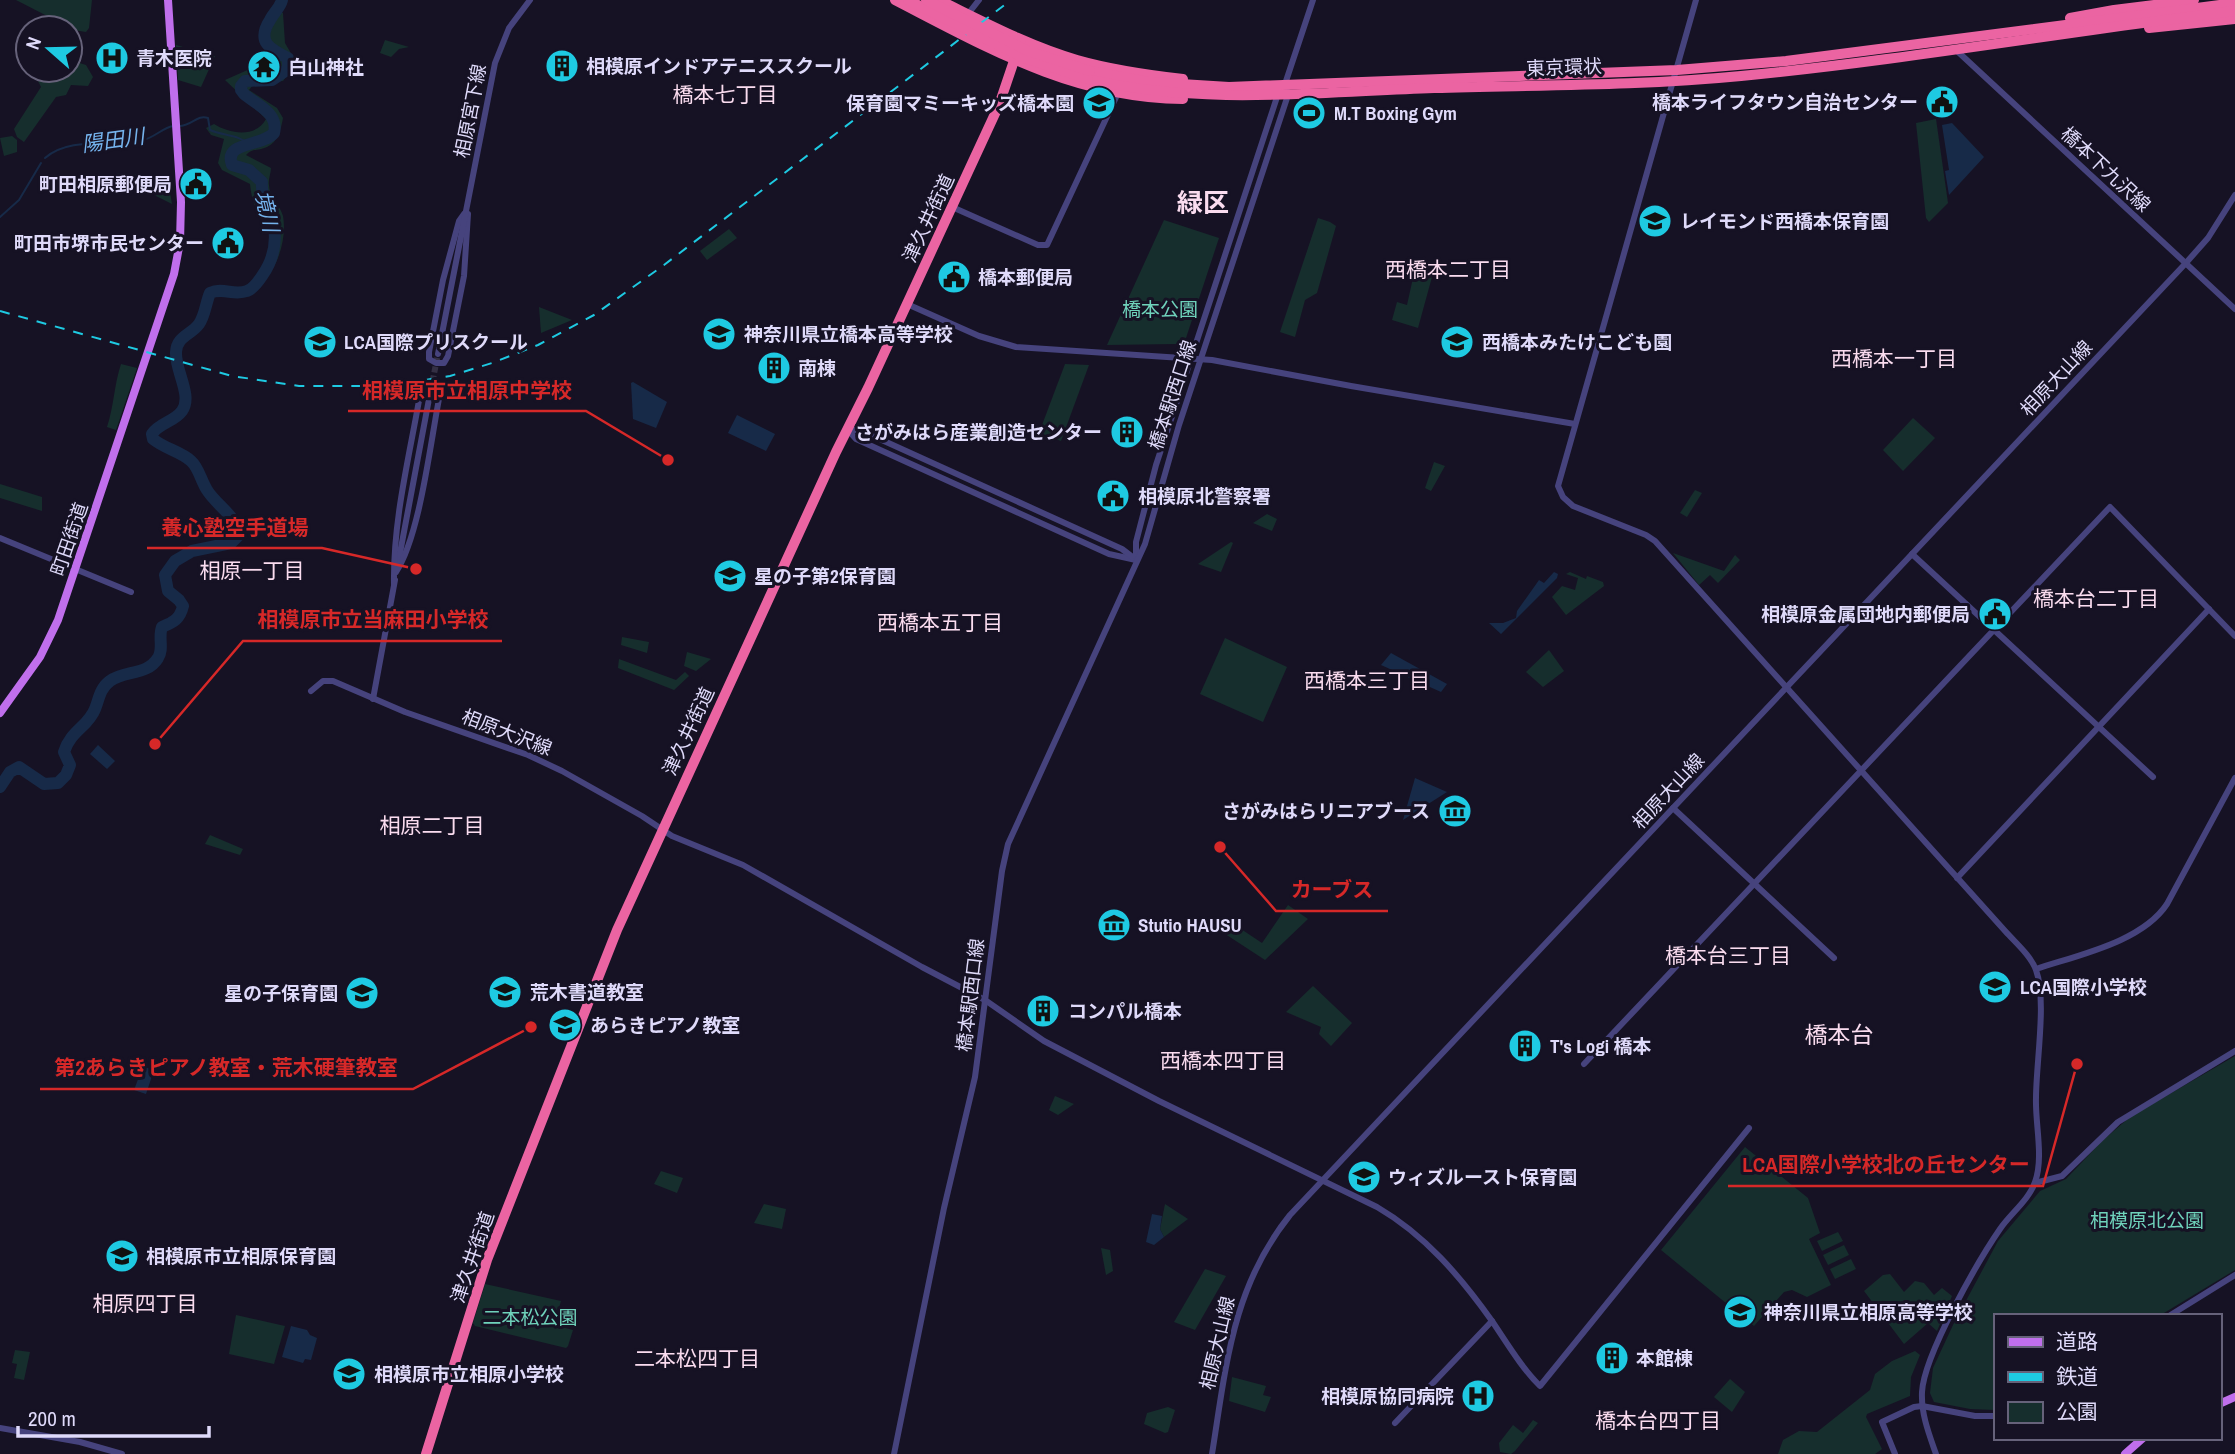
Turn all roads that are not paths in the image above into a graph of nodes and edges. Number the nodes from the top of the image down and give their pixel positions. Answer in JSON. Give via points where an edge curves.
{"nodes":[{"id":1,"x":167,"y":0,"type":"edge"},
{"id":2,"x":530,"y":0,"type":"edge"},
{"id":3,"x":895,"y":0,"type":"edge"},
{"id":4,"x":908,"y":0,"type":"edge"},
{"id":5,"x":926,"y":0,"type":"edge"},
{"id":6,"x":939,"y":0,"type":"edge"},
{"id":7,"x":979,"y":0,"type":"edge"},
{"id":8,"x":1313,"y":0,"type":"edge"},
{"id":9,"x":1696,"y":0,"type":"edge"},
{"id":10,"x":2194,"y":0,"type":"edge"},
{"id":11,"x":2235,"y":3,"type":"edge"},
{"id":12,"x":2235,"y":11,"type":"edge"},
{"id":13,"x":968,"y":14,"type":"junction"},
{"id":14,"x":931,"y":19,"type":"junction"},
{"id":15,"x":2235,"y":19,"type":"edge"},
{"id":16,"x":2036,"y":27,"type":"junction"},
{"id":17,"x":2058,"y":36,"type":"junction"},
{"id":18,"x":1949,"y":39,"type":"junction"},
{"id":19,"x":1021,"y":40,"type":"junction"},
{"id":20,"x":1957,"y":51,"type":"junction"},
{"id":21,"x":1013,"y":61,"type":"junction"},
{"id":22,"x":1089,"y":75,"type":"junction"},
{"id":23,"x":1676,"y":76,"type":"junction"},
{"id":24,"x":1200,"y":85,"type":"junction"},
{"id":25,"x":1283,"y":91,"type":"junction"},
{"id":26,"x":1118,"y":93,"type":"junction"},
{"id":27,"x":1218,"y":96,"type":"junction"},
{"id":28,"x":2235,"y":195,"type":"edge"},
{"id":29,"x":468,"y":201,"type":"junction"},
{"id":30,"x":952,"y":207,"type":"junction"},
{"id":31,"x":466,"y":212,"type":"junction"},
{"id":32,"x":2185,"y":264,"type":"junction"},
{"id":33,"x":907,"y":304,"type":"junction"},
{"id":34,"x":2235,"y":309,"type":"edge"},
{"id":35,"x":438,"y":354,"type":"tunnel mouth"},
{"id":36,"x":1190,"y":358,"type":"junction"},
{"id":37,"x":1200,"y":359,"type":"junction"},
{"id":38,"x":429,"y":399,"type":"tunnel mouth"},
{"id":39,"x":1575,"y":424,"type":"junction"},
{"id":40,"x":847,"y":429,"type":"junction"},
{"id":41,"x":0,"y":538,"type":"edge"},
{"id":42,"x":1912,"y":554,"type":"junction"},
{"id":43,"x":1136,"y":560,"type":"junction"},
{"id":44,"x":75,"y":567,"type":"junction"},
{"id":45,"x":396,"y":572,"type":"junction"},
{"id":46,"x":394,"y":584,"type":"junction"},
{"id":47,"x":131,"y":592,"type":"dead end"},
{"id":48,"x":2209,"y":609,"type":"junction"},
{"id":49,"x":1994,"y":629,"type":"junction"},
{"id":50,"x":2235,"y":636,"type":"edge"},
{"id":51,"x":1786,"y":687,"type":"junction"},
{"id":52,"x":310,"y":691,"type":"dead end"},
{"id":53,"x":373,"y":699,"type":"junction"},
{"id":54,"x":0,"y":713,"type":"edge"},
{"id":55,"x":2100,"y":727,"type":"junction"},
{"id":56,"x":1861,"y":771,"type":"junction"},
{"id":57,"x":2153,"y":777,"type":"dead end"},
{"id":58,"x":2235,"y":778,"type":"edge"},
{"id":59,"x":1673,"y":808,"type":"junction"},
{"id":60,"x":662,"y":829,"type":"junction"},
{"id":61,"x":1958,"y":878,"type":"junction"},
{"id":62,"x":1755,"y":885,"type":"junction"},
{"id":63,"x":1834,"y":958,"type":"dead end"},
{"id":64,"x":2036,"y":969,"type":"junction"},
{"id":65,"x":985,"y":1000,"type":"junction"},
{"id":66,"x":2235,"y":1051,"type":"edge"},
{"id":67,"x":1584,"y":1064,"type":"dead end"},
{"id":68,"x":1749,"y":1128,"type":"dead end"},
{"id":69,"x":1323,"y":1180,"type":"junction"},
{"id":70,"x":2035,"y":1183,"type":"junction"},
{"id":71,"x":2235,"y":1275,"type":"edge"},
{"id":72,"x":2172,"y":1314,"type":"edge"},
{"id":73,"x":1492,"y":1321,"type":"junction"},
{"id":74,"x":1922,"y":1406,"type":"junction"},
{"id":75,"x":1994,"y":1416,"type":"edge"},
{"id":76,"x":1395,"y":1423,"type":"dead end"},
{"id":77,"x":0,"y":1428,"type":"edge"},
{"id":78,"x":2141,"y":1440,"type":"edge"},
{"id":79,"x":122,"y":1454,"type":"edge"},
{"id":80,"x":426,"y":1454,"type":"edge"},
{"id":81,"x":894,"y":1454,"type":"edge"},
{"id":82,"x":1212,"y":1454,"type":"edge"},
{"id":83,"x":1895,"y":1454,"type":"edge"},
{"id":84,"x":1936,"y":1454,"type":"edge"},
{"id":85,"x":2125,"y":1454,"type":"edge"}],
"edges":[{"from":1,"to":44,"type":"main road","name":"町田街道","via":[[181,202],[179,252],[172,285]]},
{"from":2,"to":29,"type":"street","name":"相原宮下線","via":[[509,28],[498,53]]},
{"from":3,"to":14,"type":"highway"},
{"from":4,"to":22,"type":"highway","name":"東京環状","bridge":true,"via":[[1018,55]]},
{"from":5,"to":22,"type":"highway","name":"東京環状","bridge":true,"via":[[1028,51]]},
{"from":6,"to":13,"type":"highway"},
{"from":6,"to":14,"type":"highway"},
{"from":7,"to":13,"type":"street"},
{"from":8,"to":25,"type":"street","name":"橋本駅西口線"},
{"from":9,"to":23,"type":"street"},
{"from":10,"to":16,"type":"highway","via":[[2095,13]]},
{"from":11,"to":16,"type":"highway","name":"東京環状"},
{"from":12,"to":17,"type":"highway","name":"東京環状"},
{"from":13,"to":19,"type":"highway"},
{"from":14,"to":21,"type":"highway"},
{"from":15,"to":17,"type":"highway"},
{"from":16,"to":18,"type":"highway","name":"東京環状"},
{"from":17,"to":20,"type":"highway","name":"東京環状"},
{"from":18,"to":20,"type":"street","name":"橋本下九沢線"},
{"from":18,"to":23,"type":"highway","name":"東京環状"},
{"from":19,"to":21,"type":"highway","name":"津久井街道"},
{"from":19,"to":24,"type":"highway","via":[[1079,61]]},
{"from":20,"to":23,"type":"highway","name":"東京環状","via":[[1770,73]]},
{"from":20,"to":32,"type":"street","name":"橋本下九沢線"},
{"from":21,"to":26,"type":"highway"},
{"from":21,"to":30,"type":"highway","name":"津久井街道","via":[[999,105]]},
{"from":22,"to":24,"type":"highway","name":"東京環状"},
{"from":22,"to":27,"type":"highway","name":"東京環状","via":[[1138,89]]},
{"from":23,"to":25,"type":"highway","name":"東京環状"},
{"from":23,"to":39,"type":"street"},
{"from":24,"to":25,"type":"highway","name":"東京環状"},
{"from":25,"to":27,"type":"highway","name":"東京環状"},
{"from":25,"to":36,"type":"street","name":"橋本駅西口線"},
{"from":25,"to":37,"type":"street","name":"橋本駅西口線"},
{"from":26,"to":27,"type":"highway","via":[[1172,99]]},
{"from":26,"to":30,"type":"street","via":[[1047,245]]},
{"from":28,"to":32,"type":"street","name":"相原大山線"},
{"from":29,"to":31,"type":"street","name":"相原宮下線"},
{"from":29,"to":31,"type":"street","via":[[464,276],[448,356],[444,363],[436,363],[428,355],[437,307],[458,221]]},
{"from":30,"to":33,"type":"highway","name":"津久井街道"},
{"from":31,"to":35,"type":"street","name":"相原宮下線"},
{"from":32,"to":34,"type":"street","name":"橋本下九沢線"},
{"from":32,"to":42,"type":"street","name":"相原大山線"},
{"from":33,"to":36,"type":"street","via":[[1016,347]]},
{"from":33,"to":40,"type":"highway","name":"津久井街道"},
{"from":36,"to":37,"type":"street"},
{"from":36,"to":43,"type":"street","name":"橋本駅西口線","via":[[1147,498]]},
{"from":37,"to":39,"type":"street"},
{"from":37,"to":43,"type":"street","name":"橋本駅西口線"},
{"from":38,"to":45,"type":"street"},
{"from":39,"to":51,"type":"street","via":[[1559,479],[1563,497],[1573,506],[1652,538]]},
{"from":40,"to":43,"type":"street","via":[[900,448],[1122,549]]},
{"from":40,"to":60,"type":"highway","name":"津久井街道"},
{"from":41,"to":44,"type":"street"},
{"from":42,"to":49,"type":"street"},
{"from":42,"to":51,"type":"street","name":"相原大山線"},
{"from":43,"to":65,"type":"street","name":"橋本駅西口線","via":[[1010,836]]},
{"from":44,"to":47,"type":"street"},
{"from":44,"to":54,"type":"main road","name":"町田街道","via":[[47,646]]},
{"from":45,"to":46,"type":"street"},
{"from":45,"to":46,"type":"street","via":[[418,511],[439,400],[430,390],[420,395],[404,477]]},
{"from":46,"to":53,"type":"street"},
{"from":48,"to":49,"type":"street","via":[[2109,507]]},
{"from":48,"to":50,"type":"street"},
{"from":48,"to":55,"type":"street"},
{"from":49,"to":55,"type":"street"},
{"from":49,"to":56,"type":"street"},
{"from":51,"to":56,"type":"street"},
{"from":51,"to":59,"type":"street","name":"相原大山線"},
{"from":52,"to":53,"type":"street","name":"相原大沢線","via":[[323,681],[333,681]]},
{"from":53,"to":60,"type":"street","name":"相原大沢線","via":[[545,762]]},
{"from":55,"to":57,"type":"street"},
{"from":55,"to":61,"type":"street"},
{"from":56,"to":61,"type":"street"},
{"from":56,"to":62,"type":"street"},
{"from":58,"to":64,"type":"street","via":[[2157,918],[2128,937]]},
{"from":59,"to":62,"type":"street"},
{"from":59,"to":69,"type":"street","name":"相原大山線"},
{"from":60,"to":65,"type":"street","name":"相原大沢線","via":[[743,865]]},
{"from":60,"to":80,"type":"highway","name":"津久井街道","via":[[617,930],[487,1260]]},
{"from":61,"to":64,"type":"street"},
{"from":62,"to":63,"type":"street"},
{"from":62,"to":67,"type":"street"},
{"from":64,"to":70,"type":"street","via":[[2040,1013]]},
{"from":65,"to":69,"type":"street","name":"相原大沢線","via":[[1044,1041]]},
{"from":65,"to":81,"type":"street","name":"橋本駅西口線","via":[[975,1077]]},
{"from":66,"to":70,"type":"street","via":[[2118,1122],[2062,1176]]},
{"from":68,"to":73,"type":"street","name":"相原大沢線","via":[[1540,1386]]},
{"from":69,"to":73,"type":"street","name":"相原大沢線","via":[[1385,1212],[1421,1238]]},
{"from":69,"to":82,"type":"street","name":"相原大山線","via":[[1282,1225],[1247,1286],[1231,1335]]},
{"from":70,"to":74,"type":"street","via":[[1996,1234],[1949,1320],[1928,1363]]},
{"from":71,"to":72,"type":"street"},
{"from":73,"to":76,"type":"street"},
{"from":74,"to":75,"type":"street"},
{"from":74,"to":83,"type":"street","via":[[1882,1422]]},
{"from":74,"to":84,"type":"street"},
{"from":77,"to":79,"type":"street"},
{"from":78,"to":85,"type":"main road"}]}
